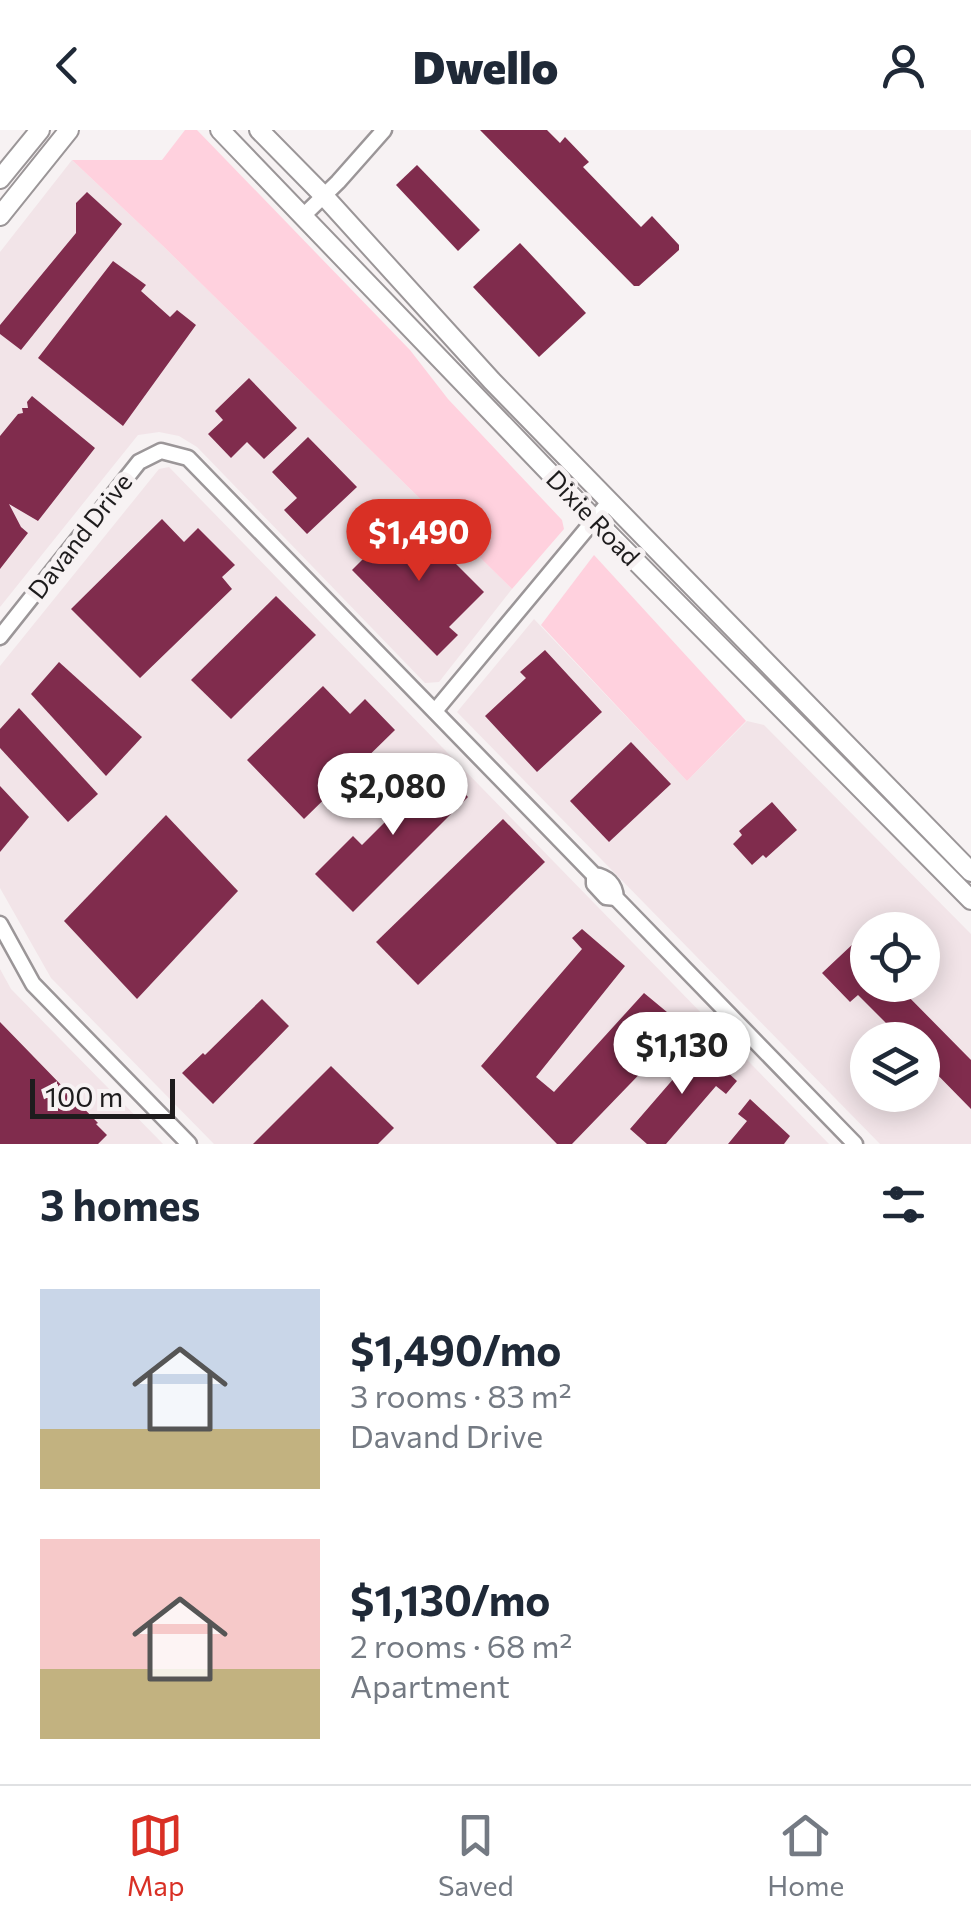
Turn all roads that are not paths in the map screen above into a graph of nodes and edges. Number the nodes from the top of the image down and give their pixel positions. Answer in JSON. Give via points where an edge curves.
{"nodes":[{"id":1,"x":40,"y":130,"type":"edge"},
{"id":2,"x":69,"y":130,"type":"edge"},
{"id":3,"x":220,"y":130,"type":"edge"},
{"id":4,"x":258,"y":130,"type":"edge"},
{"id":5,"x":384,"y":130,"type":"edge"},
{"id":6,"x":0,"y":179,"type":"edge"},
{"id":7,"x":324,"y":196,"type":"junction"},
{"id":8,"x":0,"y":216,"type":"edge"},
{"id":9,"x":303,"y":216,"type":"junction"},
{"id":10,"x":609,"y":502,"type":"junction"},
{"id":11,"x":594,"y":519,"type":"junction"},
{"id":12,"x":0,"y":638,"type":"edge"},
{"id":13,"x":435,"y":711,"type":"junction"},
{"id":14,"x":971,"y":872,"type":"edge"},
{"id":15,"x":971,"y":900,"type":"edge"},
{"id":16,"x":0,"y":924,"type":"edge"},
{"id":17,"x":189,"y":1144,"type":"edge"},
{"id":18,"x":855,"y":1144,"type":"edge"}],
"edges":[{"from":1,"to":6,"type":"main road"},
{"from":2,"to":8,"type":"main road"},
{"from":3,"to":9,"type":"main road","name":"Dixie Road"},
{"from":4,"to":7,"type":"main road","name":"Dixie Road"},
{"from":5,"to":7,"type":"street"},
{"from":7,"to":9,"type":"street"},
{"from":7,"to":10,"type":"main road","name":"Dixie Road"},
{"from":9,"to":11,"type":"main road","name":"Dixie Road"},
{"from":10,"to":11,"type":"street"},
{"from":10,"to":14,"type":"main road","name":"Dixie Road"},
{"from":11,"to":13,"type":"street"},
{"from":11,"to":15,"type":"main road","name":"Dixie Road"},
{"from":12,"to":13,"type":"street","name":"Davand Drive","via":[[138,462],[168,451],[188,458]]},
{"from":13,"to":18,"type":"street","name":"Davand Drive","via":[[594,875],[604,876],[616,898]]},
{"from":16,"to":17,"type":"street","via":[[34,984]]}]}
